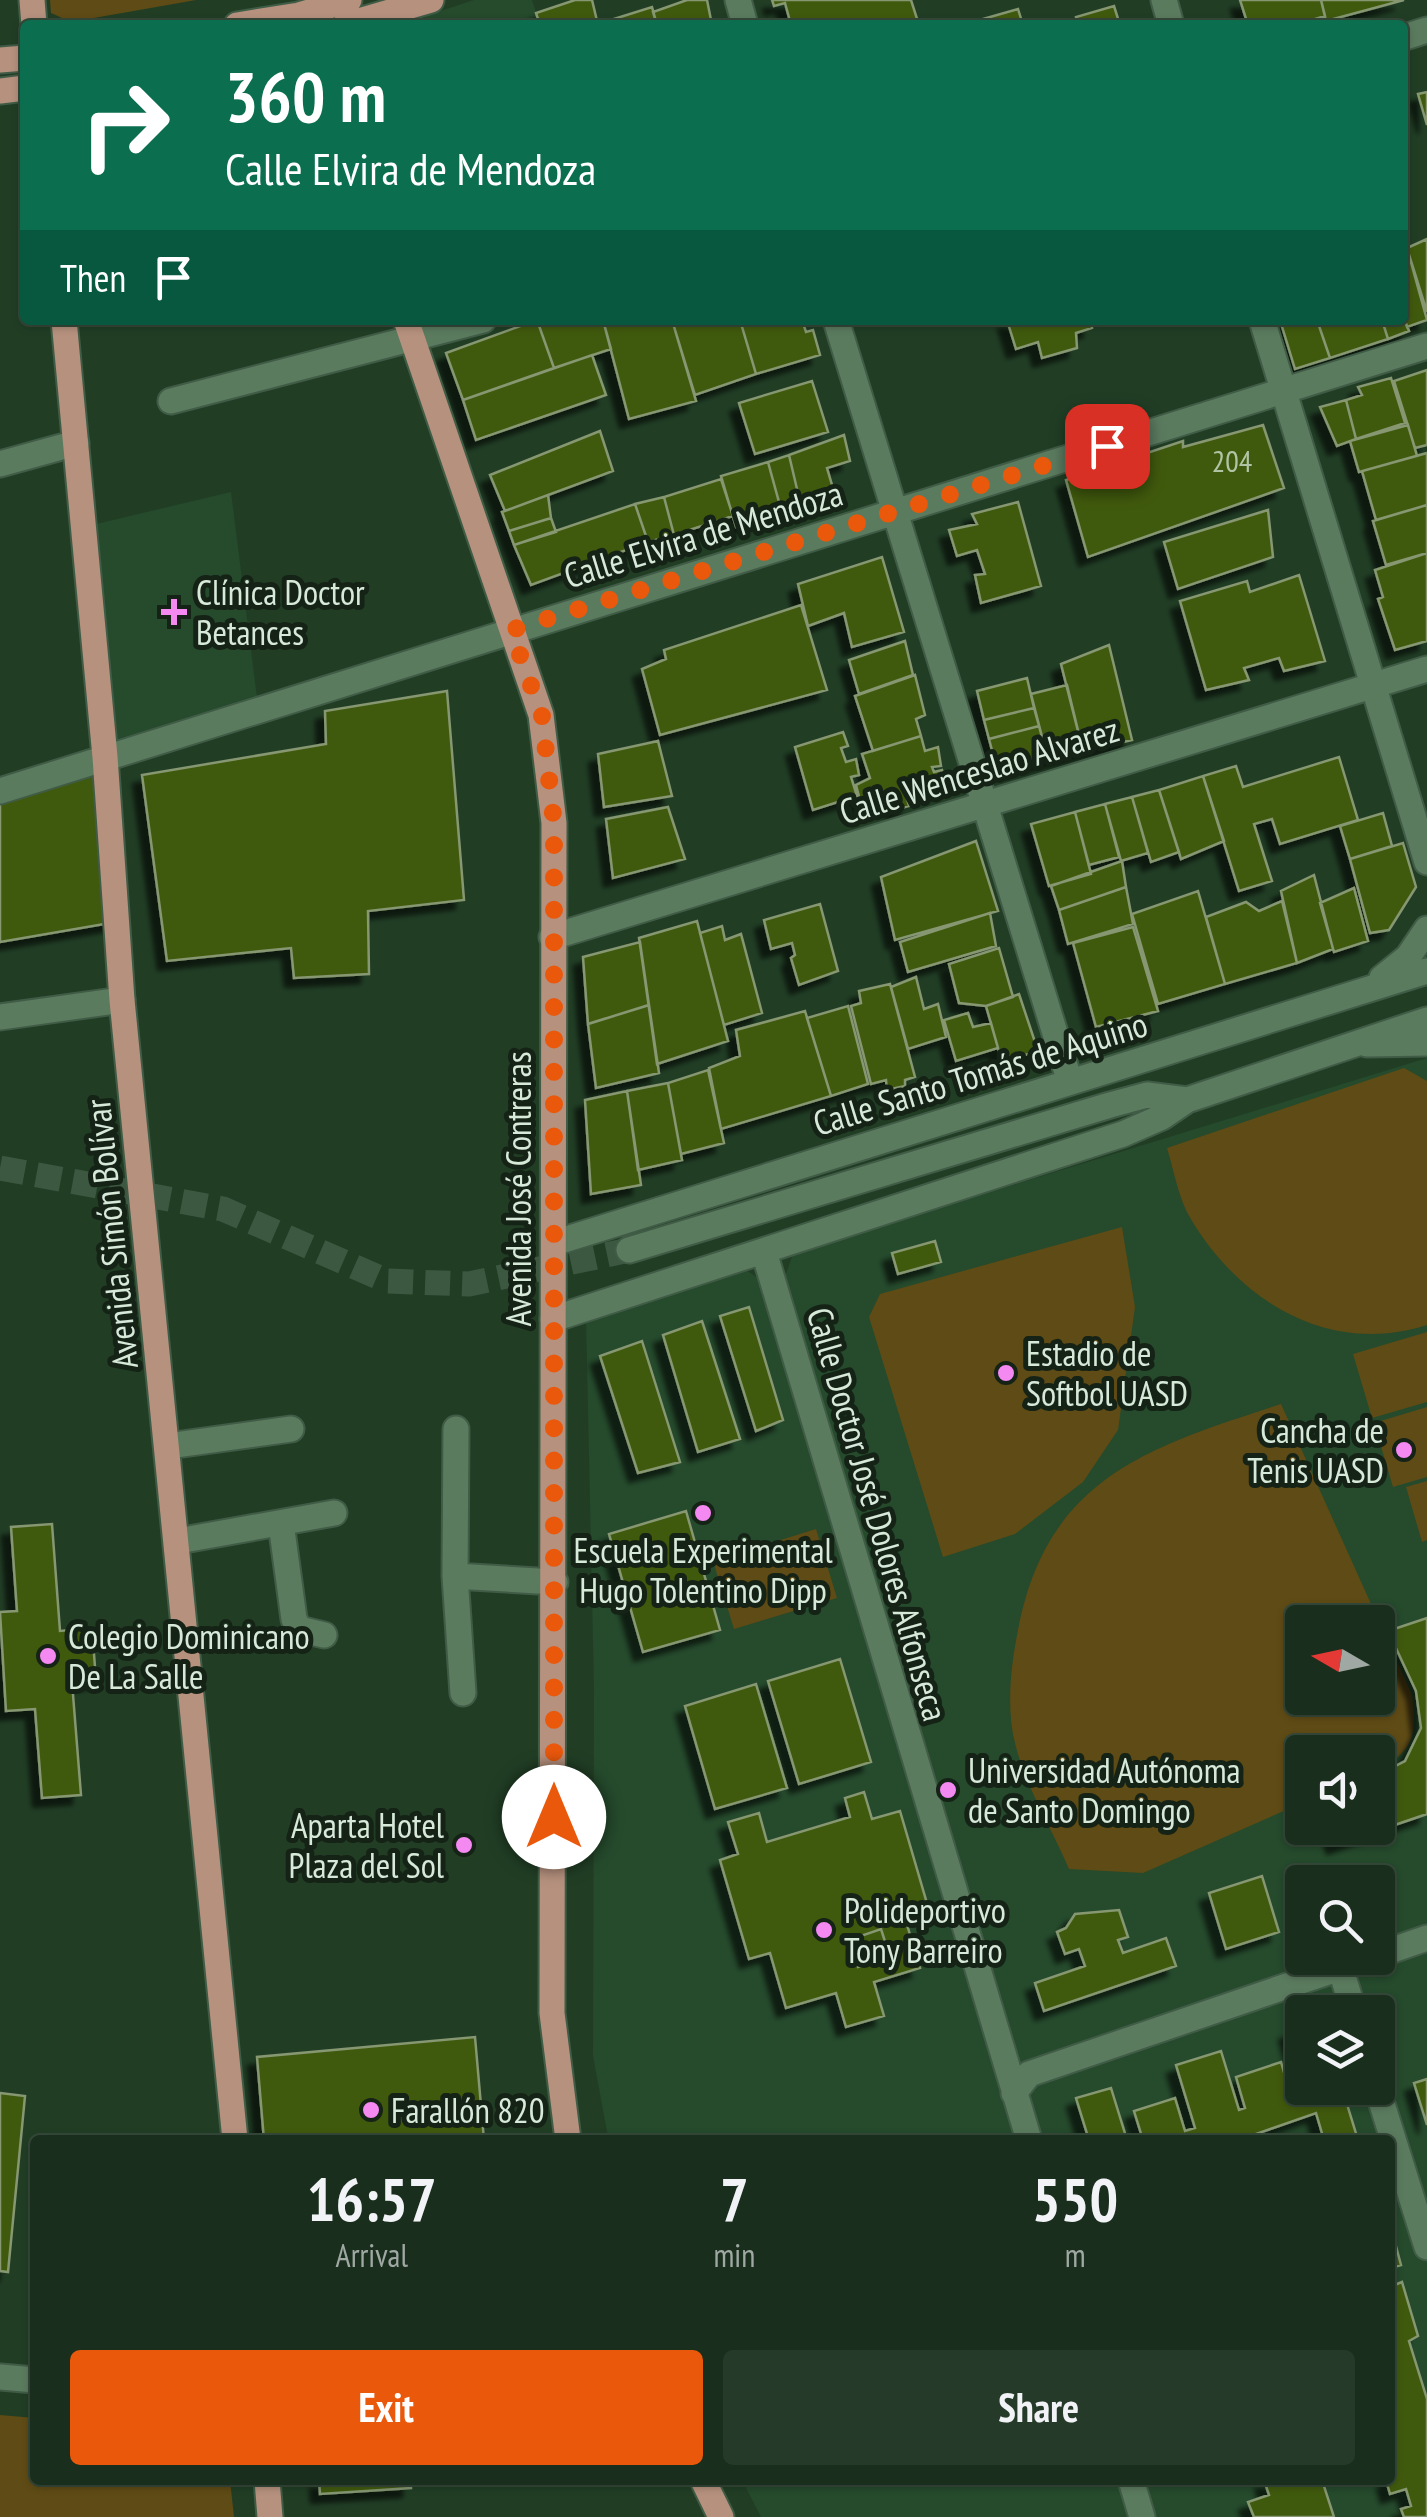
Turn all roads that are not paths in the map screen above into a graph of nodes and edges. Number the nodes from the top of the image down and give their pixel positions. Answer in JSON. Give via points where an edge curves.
{"nodes":[{"id":1,"x":349,"y":0,"type":"edge"},
{"id":2,"x":431,"y":0,"type":"edge"},
{"id":3,"x":299,"y":13,"type":"edge"},
{"id":4,"x":262,"y":20,"type":"edge"},
{"id":5,"x":362,"y":20,"type":"edge"},
{"id":6,"x":64,"y":325,"type":"edge"},
{"id":7,"x":449,"y":325,"type":"edge"},
{"id":8,"x":838,"y":325,"type":"edge"},
{"id":9,"x":1264,"y":325,"type":"edge"},
{"id":10,"x":409,"y":331,"type":"edge"},
{"id":11,"x":1427,"y":346,"type":"edge"},
{"id":12,"x":1284,"y":391,"type":"junction"},
{"id":13,"x":170,"y":401,"type":"dead end"},
{"id":14,"x":76,"y":443,"type":"junction"},
{"id":15,"x":0,"y":464,"type":"edge"},
{"id":16,"x":895,"y":512,"type":"junction"},
{"id":17,"x":511,"y":630,"type":"junction"},
{"id":18,"x":1427,"y":669,"type":"edge"},
{"id":19,"x":1373,"y":686,"type":"junction"},
{"id":20,"x":105,"y":757,"type":"junction"},
{"id":21,"x":0,"y":790,"type":"edge"},
{"id":22,"x":985,"y":805,"type":"junction"},
{"id":23,"x":1427,"y":862,"type":"edge"},
{"id":24,"x":1427,"y":929,"type":"edge"},
{"id":25,"x":552,"y":938,"type":"junction"},
{"id":26,"x":1427,"y":971,"type":"edge"},
{"id":27,"x":1374,"y":985,"type":"junction"},
{"id":28,"x":122,"y":1000,"type":"junction"},
{"id":29,"x":1427,"y":1001,"type":"edge"},
{"id":30,"x":0,"y":1017,"type":"edge"},
{"id":31,"x":1427,"y":1020,"type":"edge"},
{"id":32,"x":1400,"y":1026,"type":"junction"},
{"id":33,"x":1357,"y":1043,"type":"junction"},
{"id":34,"x":1427,"y":1043,"type":"edge"},
{"id":35,"x":1070,"y":1082,"type":"junction"},
{"id":36,"x":1187,"y":1100,"type":"junction"},
{"id":37,"x":554,"y":1242,"type":"junction"},
{"id":38,"x":630,"y":1250,"type":"tunnel mouth"},
{"id":39,"x":764,"y":1252,"type":"junction"},
{"id":40,"x":552,"y":1318,"type":"junction"},
{"id":41,"x":456,"y":1428,"type":"dead end"},
{"id":42,"x":291,"y":1429,"type":"dead end"},
{"id":43,"x":168,"y":1446,"type":"junction"},
{"id":44,"x":334,"y":1513,"type":"dead end"},
{"id":45,"x":282,"y":1523,"type":"junction"},
{"id":46,"x":178,"y":1541,"type":"junction"},
{"id":47,"x":455,"y":1576,"type":"junction"},
{"id":48,"x":555,"y":1582,"type":"junction"},
{"id":49,"x":324,"y":1634,"type":"dead end"},
{"id":50,"x":463,"y":1692,"type":"dead end"},
{"id":51,"x":1427,"y":1938,"type":"edge"},
{"id":52,"x":1395,"y":1948,"type":"edge"},
{"id":53,"x":1317,"y":1975,"type":"edge"},
{"id":54,"x":1014,"y":2093,"type":"junction"},
{"id":55,"x":1383,"y":2105,"type":"edge"},
{"id":56,"x":235,"y":2135,"type":"edge"},
{"id":57,"x":567,"y":2135,"type":"edge"},
{"id":58,"x":1027,"y":2135,"type":"edge"},
{"id":59,"x":1392,"y":2135,"type":"edge"},
{"id":60,"x":1395,"y":2143,"type":"edge"},
{"id":61,"x":1427,"y":2247,"type":"edge"},
{"id":62,"x":0,"y":2377,"type":"edge"},
{"id":63,"x":30,"y":2380,"type":"edge"},
{"id":64,"x":267,"y":2485,"type":"edge"},
{"id":65,"x":705,"y":2485,"type":"edge"},
{"id":66,"x":1132,"y":2485,"type":"edge"},
{"id":67,"x":270,"y":2517,"type":"edge"},
{"id":68,"x":721,"y":2517,"type":"edge"},
{"id":69,"x":1142,"y":2517,"type":"edge"}],
"edges":[{"from":1,"to":3,"type":"main road"},
{"from":2,"to":5,"type":"main road"},
{"from":3,"to":4,"type":"main road"},
{"from":6,"to":14,"type":"main road","name":"Avenida Simón Bolívar"},
{"from":7,"to":10,"type":"street"},
{"from":8,"to":16,"type":"street"},
{"from":9,"to":12,"type":"street"},
{"from":10,"to":13,"type":"street"},
{"from":10,"to":17,"type":"main road","name":"Avenida José Contreras"},
{"from":11,"to":12,"type":"street","name":"Calle Elvira de Mendoza"},
{"from":12,"to":16,"type":"street","name":"Calle Elvira de Mendoza"},
{"from":12,"to":19,"type":"street"},
{"from":14,"to":15,"type":"street"},
{"from":14,"to":20,"type":"main road","name":"Avenida Simón Bolívar"},
{"from":16,"to":17,"type":"street","name":"Calle Elvira de Mendoza"},
{"from":16,"to":22,"type":"street"},
{"from":17,"to":20,"type":"street","name":"Calle Elvira de Mendoza"},
{"from":17,"to":25,"type":"main road","name":"Avenida José Contreras","via":[[542,716],[549,767]]},
{"from":18,"to":19,"type":"street","name":"Calle Wenceslao Alvarez"},
{"from":19,"to":22,"type":"street","name":"Calle Wenceslao Alvarez"},
{"from":19,"to":23,"type":"street"},
{"from":20,"to":21,"type":"street","name":"Calle Elvira de Mendoza"},
{"from":20,"to":28,"type":"main road","name":"Avenida Simón Bolívar"},
{"from":22,"to":25,"type":"street","name":"Calle Wenceslao Alvarez"},
{"from":22,"to":35,"type":"street"},
{"from":24,"to":27,"type":"street","via":[[1408,957]]},
{"from":25,"to":37,"type":"main road","name":"Avenida José Contreras"},
{"from":26,"to":27,"type":"street","name":"Calle Santo Tomás de Aquino"},
{"from":27,"to":35,"type":"street","name":"Calle Santo Tomás de Aquino"},
{"from":28,"to":30,"type":"street"},
{"from":28,"to":43,"type":"main road","name":"Avenida Simón Bolívar"},
{"from":29,"to":32,"type":"street"},
{"from":31,"to":32,"type":"street"},
{"from":32,"to":33,"type":"street"},
{"from":33,"to":34,"type":"street"},
{"from":33,"to":36,"type":"street"},
{"from":35,"to":37,"type":"street","name":"Calle Santo Tomás de Aquino"},
{"from":36,"to":38,"type":"street","via":[[1147,1096],[1110,1104]]},
{"from":36,"to":39,"type":"street","via":[[1123,1134]]},
{"from":37,"to":40,"type":"main road","name":"Avenida José Contreras"},
{"from":39,"to":40,"type":"street"},
{"from":39,"to":54,"type":"street","name":"Calle Doctor José Dolores Alfonseca"},
{"from":40,"to":48,"type":"main road","name":"Avenida José Contreras"},
{"from":41,"to":47,"type":"street"},
{"from":42,"to":43,"type":"street"},
{"from":43,"to":46,"type":"main road","name":"Avenida Simón Bolívar"},
{"from":44,"to":45,"type":"street"},
{"from":45,"to":46,"type":"street"},
{"from":45,"to":49,"type":"street","via":[[294,1619],[298,1629]]},
{"from":46,"to":56,"type":"main road","name":"Avenida Simón Bolívar"},
{"from":47,"to":48,"type":"street"},
{"from":47,"to":50,"type":"street"},
{"from":48,"to":57,"type":"main road","name":"Avenida José Contreras","via":[[552,2013]]},
{"from":51,"to":52,"type":"street"},
{"from":53,"to":54,"type":"street","via":[[1028,2074]]},
{"from":54,"to":58,"type":"street","name":"Calle Doctor José Dolores Alfonseca"},
{"from":55,"to":59,"type":"street"},
{"from":60,"to":61,"type":"street"},
{"from":62,"to":63,"type":"street"},
{"from":64,"to":67,"type":"main road"},
{"from":65,"to":68,"type":"main road"},
{"from":66,"to":69,"type":"street"}]}
